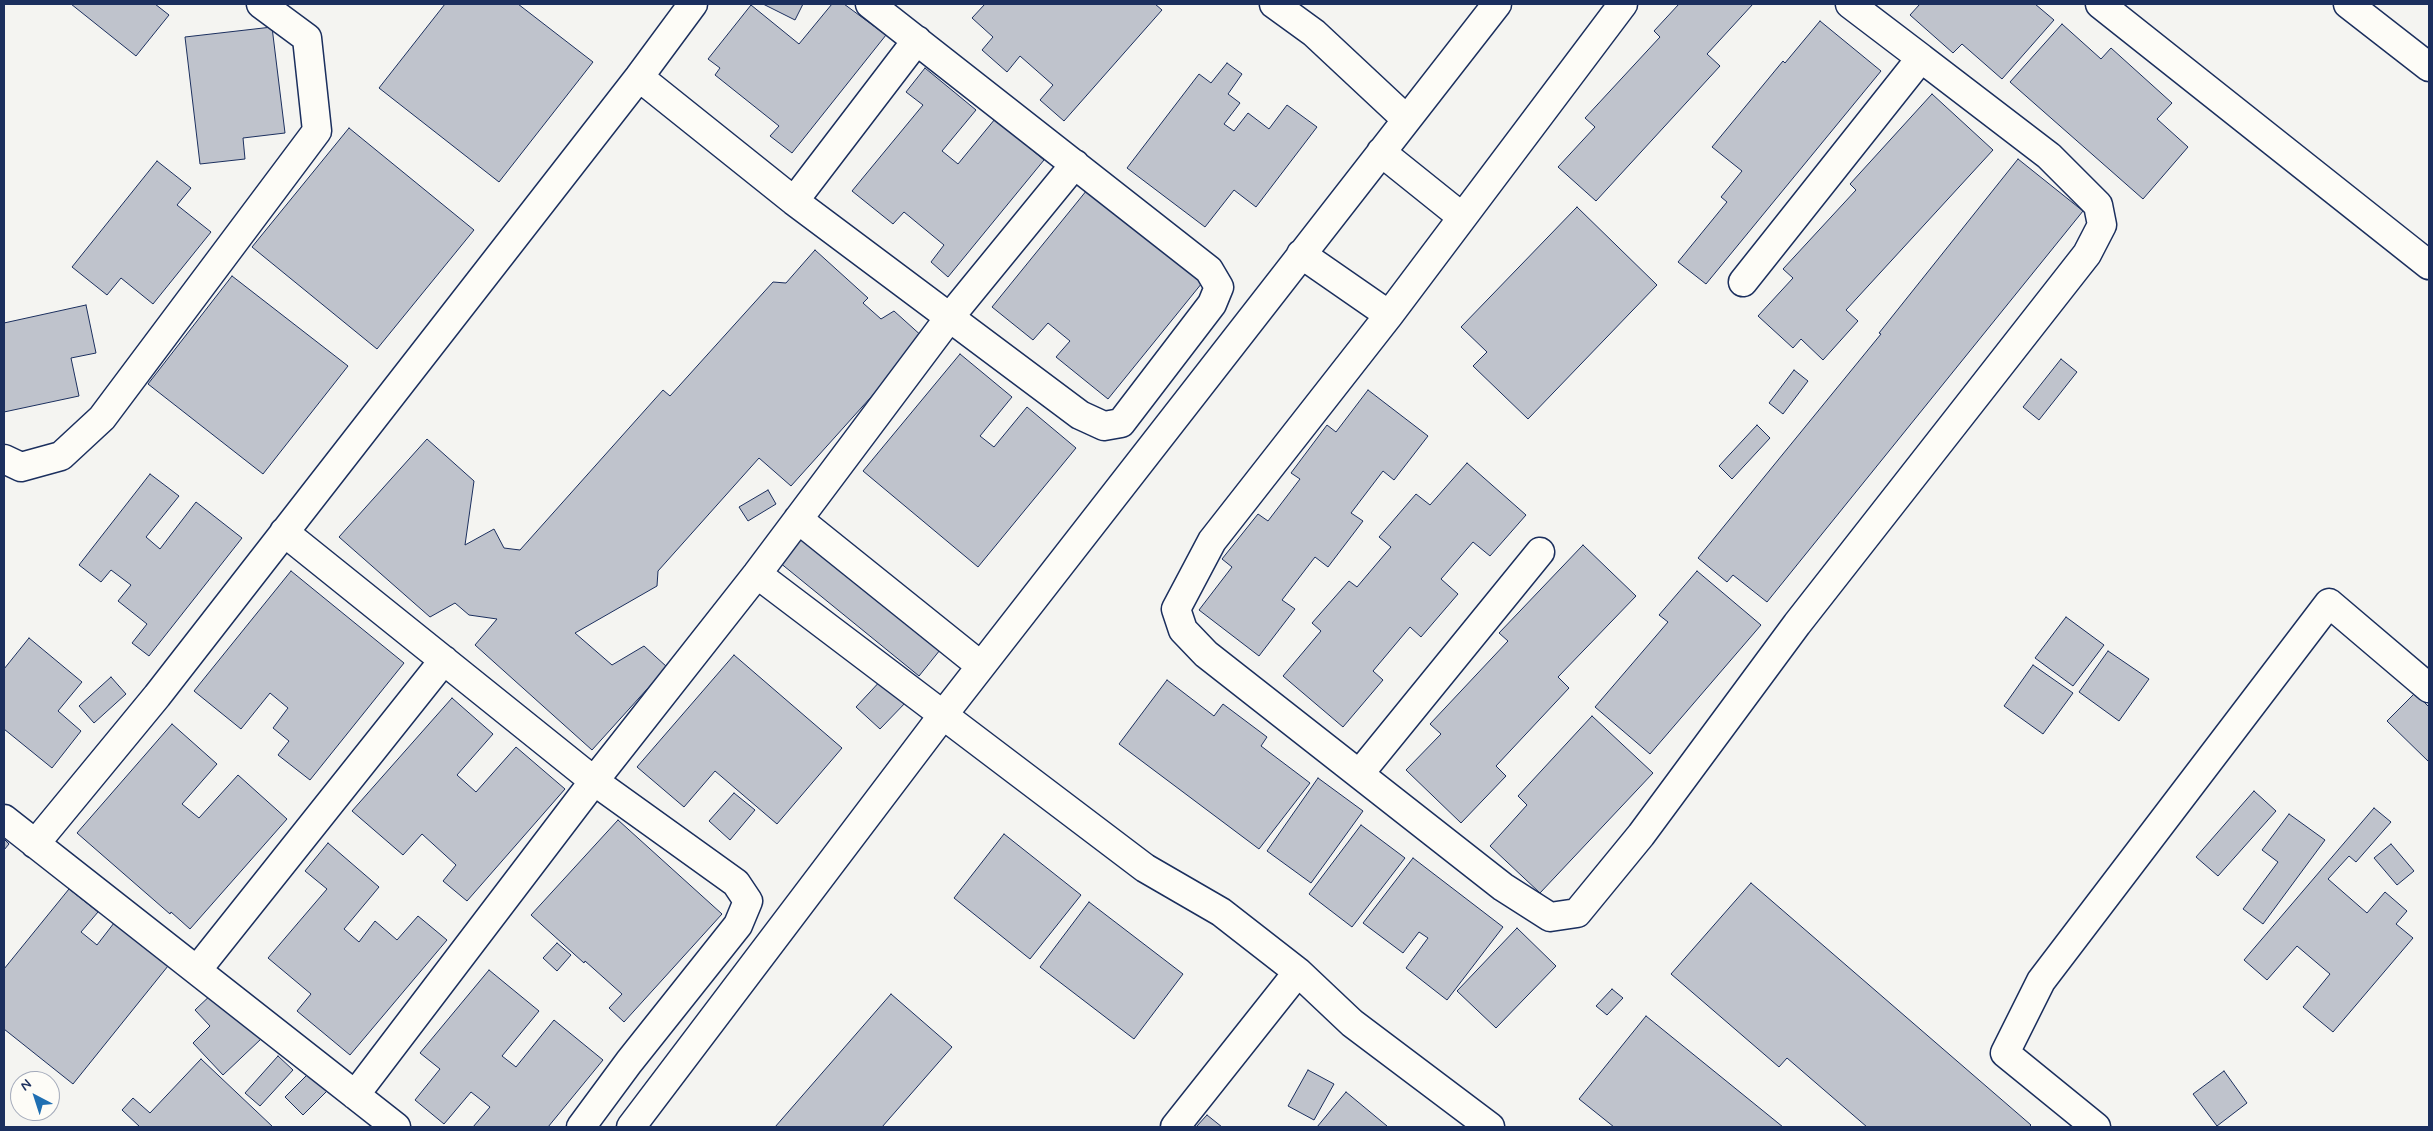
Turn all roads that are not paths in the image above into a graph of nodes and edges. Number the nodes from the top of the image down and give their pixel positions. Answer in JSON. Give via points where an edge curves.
{"nodes":[{"id":1,"x":261,"y":4,"type":"edge"},
{"id":2,"x":693,"y":4,"type":"edge"},
{"id":3,"x":870,"y":4,"type":"edge"},
{"id":4,"x":1274,"y":4,"type":"edge"},
{"id":5,"x":1497,"y":4,"type":"edge"},
{"id":6,"x":1623,"y":4,"type":"edge"},
{"id":7,"x":1850,"y":4,"type":"edge"},
{"id":8,"x":2100,"y":4,"type":"edge"},
{"id":9,"x":2348,"y":4,"type":"edge"},
{"id":10,"x":916,"y":40,"type":"junction"},
{"id":11,"x":1921,"y":58,"type":"junction"},
{"id":12,"x":2429,"y":67,"type":"edge"},
{"id":13,"x":639,"y":77,"type":"junction"},
{"id":14,"x":1406,"y":120,"type":"junction"},
{"id":15,"x":1381,"y":152,"type":"junction"},
{"id":16,"x":1076,"y":164,"type":"junction"},
{"id":17,"x":794,"y":201,"type":"junction"},
{"id":18,"x":1462,"y":217,"type":"junction"},
{"id":19,"x":1301,"y":254,"type":"junction"},
{"id":20,"x":2429,"y":265,"type":"edge"},
{"id":21,"x":1743,"y":282,"type":"dead end"},
{"id":22,"x":1389,"y":315,"type":"junction"},
{"id":23,"x":948,"y":318,"type":"junction"},
{"id":24,"x":4,"y":459,"type":"edge"},
{"id":25,"x":798,"y":519,"type":"junction"},
{"id":26,"x":284,"y":532,"type":"junction"},
{"id":27,"x":1540,"y":552,"type":"dead end"},
{"id":28,"x":757,"y":574,"type":"junction"},
{"id":29,"x":444,"y":660,"type":"junction"},
{"id":30,"x":980,"y":666,"type":"junction"},
{"id":31,"x":2429,"y":688,"type":"edge"},
{"id":32,"x":943,"y":715,"type":"junction"},
{"id":33,"x":1360,"y":773,"type":"junction"},
{"id":34,"x":594,"y":781,"type":"junction"},
{"id":35,"x":4,"y":819,"type":"edge"},
{"id":36,"x":35,"y":844,"type":"junction"},
{"id":37,"x":196,"y":970,"type":"junction"},
{"id":38,"x":1298,"y":972,"type":"junction"},
{"id":39,"x":355,"y":1095,"type":"junction"},
{"id":40,"x":396,"y":1127,"type":"edge"},
{"id":41,"x":581,"y":1127,"type":"edge"},
{"id":42,"x":631,"y":1127,"type":"edge"},
{"id":43,"x":1175,"y":1127,"type":"edge"},
{"id":44,"x":1490,"y":1127,"type":"edge"},
{"id":45,"x":2096,"y":1127,"type":"edge"}],
"edges":[{"from":1,"to":24,"type":"street","via":[[307,38],[317,131],[102,418],[62,456],[21,468]]},
{"from":2,"to":13,"type":"street"},
{"from":3,"to":10,"type":"street"},
{"from":4,"to":14,"type":"street","via":[[1314,33]]},
{"from":5,"to":14,"type":"street"},
{"from":6,"to":18,"type":"street"},
{"from":7,"to":11,"type":"street"},
{"from":8,"to":20,"type":"street"},
{"from":9,"to":12,"type":"street"},
{"from":10,"to":16,"type":"street"},
{"from":10,"to":17,"type":"street"},
{"from":11,"to":21,"type":"street"},
{"from":11,"to":33,"type":"street","via":[[2049,156],[2098,205],[2102,225],[2087,254],[1797,624],[1641,835],[1577,913],[1550,918],[1503,887]]},
{"from":13,"to":17,"type":"street"},
{"from":13,"to":26,"type":"street"},
{"from":14,"to":15,"type":"street"},
{"from":15,"to":18,"type":"street"},
{"from":15,"to":19,"type":"street"},
{"from":16,"to":23,"type":"street"},
{"from":16,"to":23,"type":"street","via":[[1209,270],[1220,287],[1212,304],[1121,423],[1104,426],[1080,415]]},
{"from":17,"to":23,"type":"street"},
{"from":18,"to":22,"type":"street"},
{"from":19,"to":22,"type":"street"},
{"from":19,"to":30,"type":"street"},
{"from":22,"to":33,"type":"street","via":[[1212,541],[1176,609],[1183,630],[1206,654]]},
{"from":23,"to":25,"type":"street"},
{"from":25,"to":28,"type":"street"},
{"from":25,"to":30,"type":"street"},
{"from":26,"to":29,"type":"street"},
{"from":26,"to":36,"type":"street","via":[[157,696]]},
{"from":27,"to":33,"type":"street"},
{"from":28,"to":32,"type":"street"},
{"from":28,"to":34,"type":"street"},
{"from":29,"to":34,"type":"street"},
{"from":29,"to":37,"type":"street"},
{"from":30,"to":32,"type":"street"},
{"from":31,"to":45,"type":"street","via":[[2329,604],[2041,981],[2005,1053]]},
{"from":32,"to":38,"type":"street","via":[[1145,868],[1221,912]]},
{"from":32,"to":42,"type":"street"},
{"from":34,"to":39,"type":"street"},
{"from":34,"to":41,"type":"street","via":[[736,883],[748,902],[738,925]]},
{"from":35,"to":36,"type":"street"},
{"from":36,"to":37,"type":"street"},
{"from":37,"to":39,"type":"street"},
{"from":38,"to":43,"type":"street"},
{"from":38,"to":44,"type":"street","via":[[1352,1023]]},
{"from":39,"to":40,"type":"street"}]}
